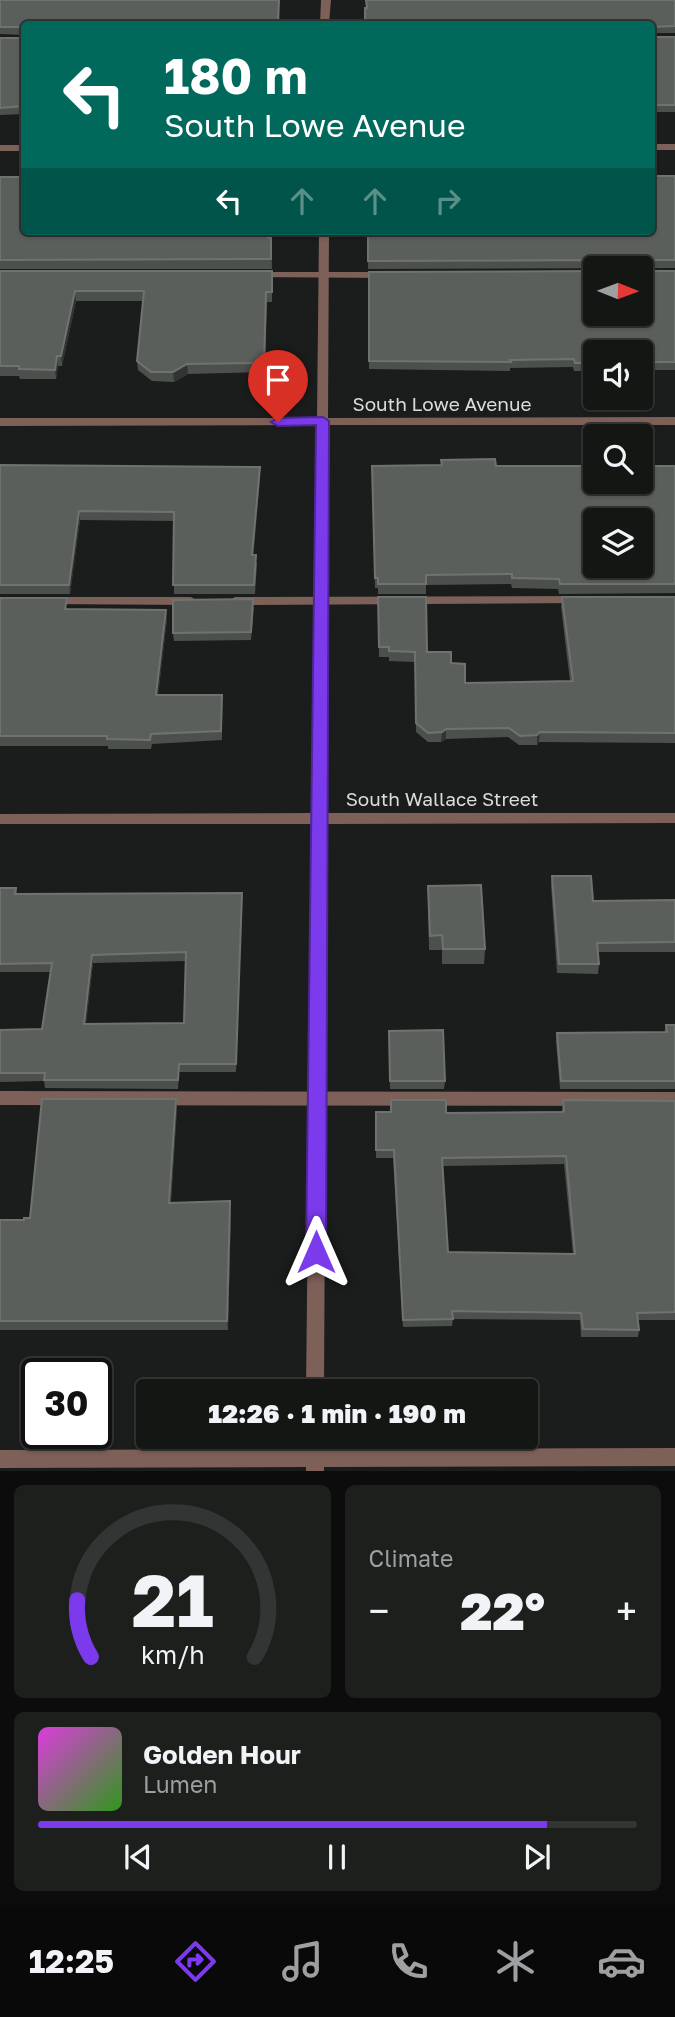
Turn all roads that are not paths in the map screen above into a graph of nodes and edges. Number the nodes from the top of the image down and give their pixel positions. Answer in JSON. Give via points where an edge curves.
{"nodes":[{"id":1,"x":326,"y":0,"type":"edge"},
{"id":2,"x":326,"y":21,"type":"edge"},
{"id":3,"x":655,"y":147,"type":"edge"},
{"id":4,"x":675,"y":147,"type":"edge"},
{"id":5,"x":0,"y":148,"type":"edge"},
{"id":6,"x":21,"y":148,"type":"edge"},
{"id":7,"x":324,"y":235,"type":"edge"},
{"id":8,"x":242,"y":275,"type":"edge"},
{"id":9,"x":323,"y":275,"type":"junction"},
{"id":10,"x":404,"y":275,"type":"edge"},
{"id":11,"x":323,"y":421,"type":"junction"},
{"id":12,"x":675,"y":421,"type":"edge"},
{"id":13,"x":0,"y":422,"type":"edge"},
{"id":14,"x":321,"y":600,"type":"junction"},
{"id":15,"x":594,"y":600,"type":"edge"},
{"id":16,"x":41,"y":601,"type":"edge"},
{"id":17,"x":319,"y":818,"type":"junction"},
{"id":18,"x":675,"y":818,"type":"edge"},
{"id":19,"x":0,"y":819,"type":"edge"},
{"id":20,"x":317,"y":1097,"type":"junction"},
{"id":21,"x":0,"y":1098,"type":"edge"},
{"id":22,"x":675,"y":1099,"type":"edge"},
{"id":23,"x":315,"y":1379,"type":"edge"},
{"id":24,"x":675,"y":1457,"type":"edge"},
{"id":25,"x":0,"y":1459,"type":"edge"},
{"id":26,"x":315,"y":1465,"type":"edge"}],
"edges":[{"from":1,"to":2,"type":"street"},
{"from":3,"to":4,"type":"street"},
{"from":5,"to":6,"type":"street"},
{"from":7,"to":9,"type":"street"},
{"from":8,"to":9,"type":"street"},
{"from":9,"to":10,"type":"street"},
{"from":9,"to":11,"type":"street"},
{"from":11,"to":12,"type":"street","name":"South Lowe Avenue"},
{"from":11,"to":13,"type":"street","name":"South Lowe Avenue"},
{"from":11,"to":14,"type":"street"},
{"from":14,"to":15,"type":"street"},
{"from":14,"to":16,"type":"street"},
{"from":14,"to":17,"type":"street"},
{"from":17,"to":18,"type":"street","name":"South Wallace Street"},
{"from":17,"to":19,"type":"street","name":"South Wallace Street"},
{"from":17,"to":20,"type":"street"},
{"from":20,"to":21,"type":"street"},
{"from":20,"to":22,"type":"street"},
{"from":20,"to":23,"type":"street"},
{"from":24,"to":26,"type":"street"},
{"from":25,"to":26,"type":"street"}]}
